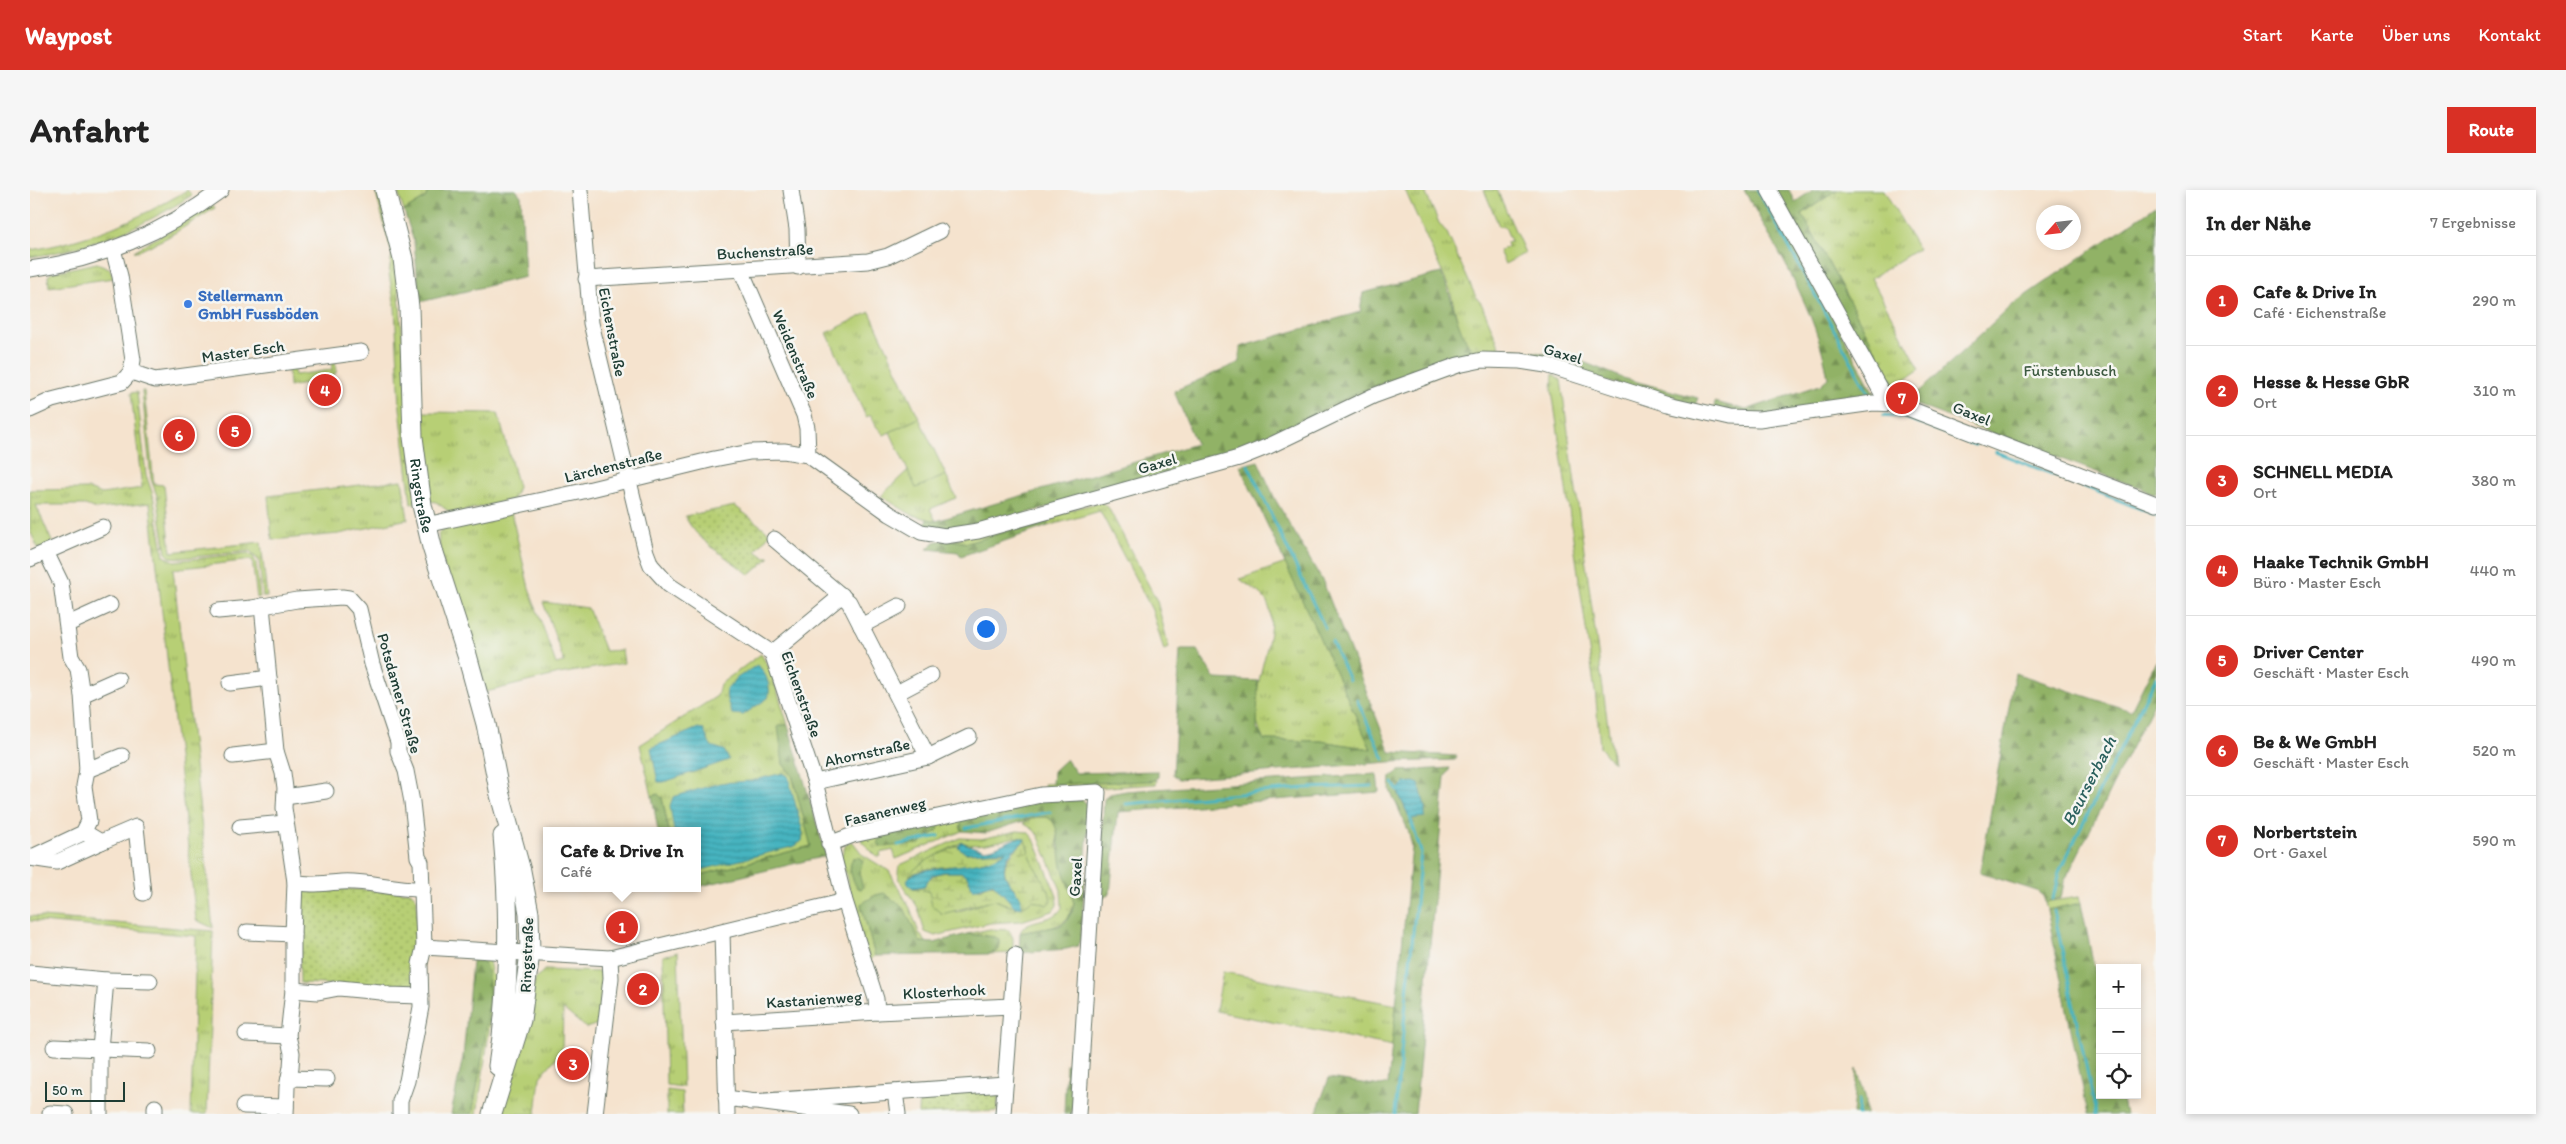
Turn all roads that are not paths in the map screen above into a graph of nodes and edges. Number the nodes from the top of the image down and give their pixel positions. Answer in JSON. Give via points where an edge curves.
{"nodes":[{"id":1,"x":220,"y":190,"type":"edge"},
{"id":2,"x":385,"y":190,"type":"edge"},
{"id":3,"x":580,"y":190,"type":"edge"},
{"id":4,"x":791,"y":190,"type":"edge"},
{"id":5,"x":1769,"y":190,"type":"edge"},
{"id":6,"x":940,"y":231,"type":"dead end"},
{"id":7,"x":113,"y":249,"type":"junction"},
{"id":8,"x":798,"y":266,"type":"junction"},
{"id":9,"x":30,"y":269,"type":"edge"},
{"id":10,"x":741,"y":270,"type":"junction"},
{"id":11,"x":586,"y":279,"type":"junction"},
{"id":12,"x":361,"y":352,"type":"dead end"},
{"id":13,"x":130,"y":372,"type":"junction"},
{"id":14,"x":1887,"y":402,"type":"junction"},
{"id":15,"x":30,"y":410,"type":"edge"},
{"id":16,"x":808,"y":455,"type":"junction"},
{"id":17,"x":628,"y":478,"type":"junction"},
{"id":18,"x":2156,"y":504,"type":"edge"},
{"id":19,"x":426,"y":525,"type":"junction"},
{"id":20,"x":103,"y":527,"type":"dead end"},
{"id":21,"x":774,"y":539,"type":"dead end"},
{"id":22,"x":46,"y":552,"type":"junction"},
{"id":23,"x":30,"y":559,"type":"edge"},
{"id":24,"x":842,"y":595,"type":"junction"},
{"id":25,"x":110,"y":605,"type":"dead end"},
{"id":26,"x":262,"y":606,"type":"junction"},
{"id":27,"x":899,"y":606,"type":"dead end"},
{"id":28,"x":218,"y":611,"type":"dead end"},
{"id":29,"x":68,"y":624,"type":"junction"},
{"id":30,"x":861,"y":626,"type":"junction"},
{"id":31,"x":772,"y":653,"type":"junction"},
{"id":32,"x":931,"y":675,"type":"dead end"},
{"id":33,"x":269,"y":678,"type":"junction"},
{"id":34,"x":118,"y":679,"type":"dead end"},
{"id":35,"x":230,"y":683,"type":"dead end"},
{"id":36,"x":897,"y":694,"type":"junction"},
{"id":37,"x":82,"y":695,"type":"junction"},
{"id":38,"x":969,"y":736,"type":"dead end"},
{"id":39,"x":276,"y":751,"type":"junction"},
{"id":40,"x":122,"y":756,"type":"dead end"},
{"id":41,"x":233,"y":756,"type":"dead end"},
{"id":42,"x":928,"y":757,"type":"junction"},
{"id":43,"x":87,"y":770,"type":"junction"},
{"id":44,"x":815,"y":782,"type":"junction"},
{"id":45,"x":326,"y":791,"type":"dead end"},
{"id":46,"x":500,"y":795,"type":"junction"},
{"id":47,"x":284,"y":797,"type":"junction"},
{"id":48,"x":950,"y":814,"type":"joint"},
{"id":49,"x":285,"y":823,"type":"junction"},
{"id":50,"x":240,"y":827,"type":"dead end"},
{"id":51,"x":84,"y":832,"type":"junction"},
{"id":52,"x":101,"y":842,"type":"junction"},
{"id":53,"x":829,"y":844,"type":"junction"},
{"id":54,"x":295,"y":882,"type":"junction"},
{"id":55,"x":422,"y":889,"type":"junction"},
{"id":56,"x":143,"y":893,"type":"dead end"},
{"id":57,"x":844,"y":898,"type":"junction"},
{"id":58,"x":248,"y":932,"type":"dead end"},
{"id":59,"x":722,"y":932,"type":"junction"},
{"id":60,"x":293,"y":934,"type":"junction"},
{"id":61,"x":424,"y":947,"type":"junction"},
{"id":62,"x":508,"y":953,"type":"junction"},
{"id":63,"x":530,"y":953,"type":"junction"},
{"id":64,"x":1016,"y":956,"type":"dead end"},
{"id":65,"x":610,"y":958,"type":"junction"},
{"id":66,"x":30,"y":973,"type":"edge"},
{"id":67,"x":106,"y":980,"type":"junction"},
{"id":68,"x":150,"y":981,"type":"dead end"},
{"id":69,"x":293,"y":990,"type":"junction"},
{"id":70,"x":420,"y":996,"type":"junction"},
{"id":71,"x":1012,"y":1006,"type":"junction"},
{"id":72,"x":876,"y":1012,"type":"junction"},
{"id":73,"x":724,"y":1022,"type":"junction"},
{"id":74,"x":246,"y":1034,"type":"dead end"},
{"id":75,"x":288,"y":1036,"type":"junction"},
{"id":76,"x":54,"y":1047,"type":"dead end"},
{"id":77,"x":100,"y":1049,"type":"junction"},
{"id":78,"x":149,"y":1051,"type":"dead end"},
{"id":79,"x":289,"y":1078,"type":"junction"},
{"id":80,"x":327,"y":1079,"type":"dead end"},
{"id":81,"x":1005,"y":1084,"type":"junction"},
{"id":82,"x":895,"y":1092,"type":"junction"},
{"id":83,"x":726,"y":1098,"type":"junction"},
{"id":84,"x":751,"y":1102,"type":"junction"},
{"id":85,"x":244,"y":1106,"type":"dead end"},
{"id":86,"x":286,"y":1111,"type":"edge"},
{"id":87,"x":50,"y":1113,"type":"edge"},
{"id":88,"x":66,"y":1114,"type":"edge"},
{"id":89,"x":100,"y":1114,"type":"edge"},
{"id":90,"x":400,"y":1114,"type":"edge"},
{"id":91,"x":492,"y":1114,"type":"edge"},
{"id":92,"x":595,"y":1114,"type":"edge"},
{"id":93,"x":726,"y":1114,"type":"edge"},
{"id":94,"x":849,"y":1114,"type":"edge"},
{"id":95,"x":898,"y":1114,"type":"edge"},
{"id":96,"x":1003,"y":1114,"type":"edge"},
{"id":97,"x":1078,"y":1114,"type":"edge"}],
"edges":[{"from":1,"to":7,"type":"street","via":[[162,227]]},
{"from":2,"to":19,"type":"main road","name":"Ringstraße","via":[[403,259],[409,307],[413,436]]},
{"from":3,"to":11,"type":"street","name":"Eichenstraße"},
{"from":4,"to":8,"type":"street"},
{"from":5,"to":14,"type":"street"},
{"from":6,"to":8,"type":"street","name":"Buchenstraße","via":[[888,256],[868,261]]},
{"from":7,"to":9,"type":"street","via":[[67,263]]},
{"from":7,"to":13,"type":"street","via":[[133,360]]},
{"from":8,"to":10,"type":"street","name":"Buchenstraße"},
{"from":10,"to":11,"type":"street","name":"Buchenstraße"},
{"from":10,"to":16,"type":"street","name":"Weidenstraße","via":[[804,416]]},
{"from":11,"to":17,"type":"street","name":"Eichenstraße","via":[[591,322]]},
{"from":12,"to":13,"type":"street","name":"Master Esch","via":[[155,380]]},
{"from":13,"to":15,"type":"street","via":[[122,382],[52,400]]},
{"from":14,"to":16,"type":"street","name":"Gaxel","via":[[1759,419],[1728,418],[1668,404],[1546,366],[1520,361],[1482,360],[1458,365],[1373,396],[1239,458],[992,528],[945,536],[921,532],[890,514]]},
{"from":14,"to":18,"type":"street","name":"Gaxel","via":[[1918,410]]},
{"from":16,"to":17,"type":"street","name":"Lärchenstraße","via":[[784,451],[750,452]]},
{"from":17,"to":19,"type":"street","name":"Lärchenstraße"},
{"from":17,"to":31,"type":"street","name":"Eichenstraße","via":[[646,552],[660,576]]},
{"from":19,"to":46,"type":"main road","name":"Ringstraße","via":[[486,724]]},
{"from":20,"to":22,"type":"street"},
{"from":21,"to":24,"type":"street","name":"Ahornstraße"},
{"from":22,"to":23,"type":"street"},
{"from":22,"to":29,"type":"street","via":[[60,583]]},
{"from":24,"to":30,"type":"street","name":"Ahornstraße"},
{"from":24,"to":31,"type":"street"},
{"from":25,"to":29,"type":"street"},
{"from":26,"to":28,"type":"street","name":"Potsdamer Straße"},
{"from":26,"to":33,"type":"street"},
{"from":26,"to":55,"type":"street","name":"Potsdamer Straße","via":[[342,597],[356,603],[406,771],[421,862]]},
{"from":27,"to":30,"type":"street"},
{"from":29,"to":37,"type":"street","via":[[71,657],[78,669]]},
{"from":30,"to":36,"type":"street","name":"Ahornstraße"},
{"from":31,"to":44,"type":"street","name":"Eichenstraße"},
{"from":32,"to":36,"type":"street"},
{"from":33,"to":35,"type":"street"},
{"from":33,"to":39,"type":"street"},
{"from":34,"to":37,"type":"street"},
{"from":36,"to":42,"type":"street","name":"Ahornstraße"},
{"from":37,"to":43,"type":"street"},
{"from":38,"to":42,"type":"street","name":"Ahornstraße"},
{"from":39,"to":41,"type":"street"},
{"from":39,"to":47,"type":"street","via":[[283,773]]},
{"from":40,"to":43,"type":"street"},
{"from":42,"to":44,"type":"street","name":"Ahornstraße"},
{"from":43,"to":51,"type":"street","via":[[84,786],[89,821]]},
{"from":44,"to":53,"type":"street","name":"Eichenstraße"},
{"from":45,"to":47,"type":"street"},
{"from":46,"to":62,"type":"main road","name":"Ringstraße"},
{"from":46,"to":63,"type":"main road","name":"Ringstraße","via":[[525,891]]},
{"from":47,"to":49,"type":"street"},
{"from":48,"to":53,"type":"street","name":"Fasanenweg","via":[[853,835]]},
{"from":48,"to":97,"type":"street","name":"Gaxel","via":[[1041,795],[1098,792]]},
{"from":49,"to":50,"type":"street"},
{"from":49,"to":54,"type":"street"},
{"from":51,"to":52,"type":"street"},
{"from":51,"to":52,"type":"street","via":[[30,858],[57,862]]},
{"from":52,"to":56,"type":"street","via":[[136,827]]},
{"from":53,"to":57,"type":"street","name":"Eichenstraße"},
{"from":54,"to":55,"type":"street","via":[[320,885],[341,882]]},
{"from":54,"to":60,"type":"street"},
{"from":55,"to":61,"type":"street","name":"Potsdamer Straße"},
{"from":57,"to":59,"type":"street"},
{"from":57,"to":72,"type":"street","name":"Kastanienweg","via":[[876,999]]},
{"from":58,"to":60,"type":"street"},
{"from":59,"to":65,"type":"street"},
{"from":59,"to":73,"type":"street"},
{"from":60,"to":69,"type":"street"},
{"from":61,"to":62,"type":"street"},
{"from":61,"to":70,"type":"street","name":"Potsdamer Straße","via":[[420,964]]},
{"from":62,"to":63,"type":"street"},
{"from":62,"to":91,"type":"main road","name":"Ringstraße"},
{"from":63,"to":65,"type":"street"},
{"from":63,"to":91,"type":"main road","name":"Ringstraße","via":[[521,1020]]},
{"from":64,"to":71,"type":"street"},
{"from":65,"to":92,"type":"street","via":[[611,978]]},
{"from":66,"to":67,"type":"street"},
{"from":67,"to":68,"type":"street"},
{"from":67,"to":77,"type":"street"},
{"from":69,"to":70,"type":"street","via":[[318,992],[350,988],[388,995]]},
{"from":69,"to":75,"type":"street"},
{"from":70,"to":90,"type":"street","name":"Potsdamer Straße","via":[[422,1007],[400,1101]]},
{"from":71,"to":72,"type":"street","name":"Klosterhook"},
{"from":71,"to":81,"type":"street"},
{"from":72,"to":73,"type":"street","name":"Kastanienweg"},
{"from":73,"to":83,"type":"street"},
{"from":74,"to":75,"type":"street"},
{"from":75,"to":79,"type":"street","via":[[292,1053]]},
{"from":76,"to":77,"type":"street"},
{"from":77,"to":78,"type":"street"},
{"from":77,"to":89,"type":"street"},
{"from":79,"to":80,"type":"street"},
{"from":79,"to":86,"type":"street"},
{"from":81,"to":82,"type":"street"},
{"from":81,"to":96,"type":"street"},
{"from":82,"to":84,"type":"street"},
{"from":82,"to":95,"type":"street"},
{"from":83,"to":84,"type":"street"},
{"from":83,"to":93,"type":"street"},
{"from":84,"to":94,"type":"street"},
{"from":85,"to":86,"type":"street","via":[[265,1105]]},
{"from":87,"to":88,"type":"street"}]}
